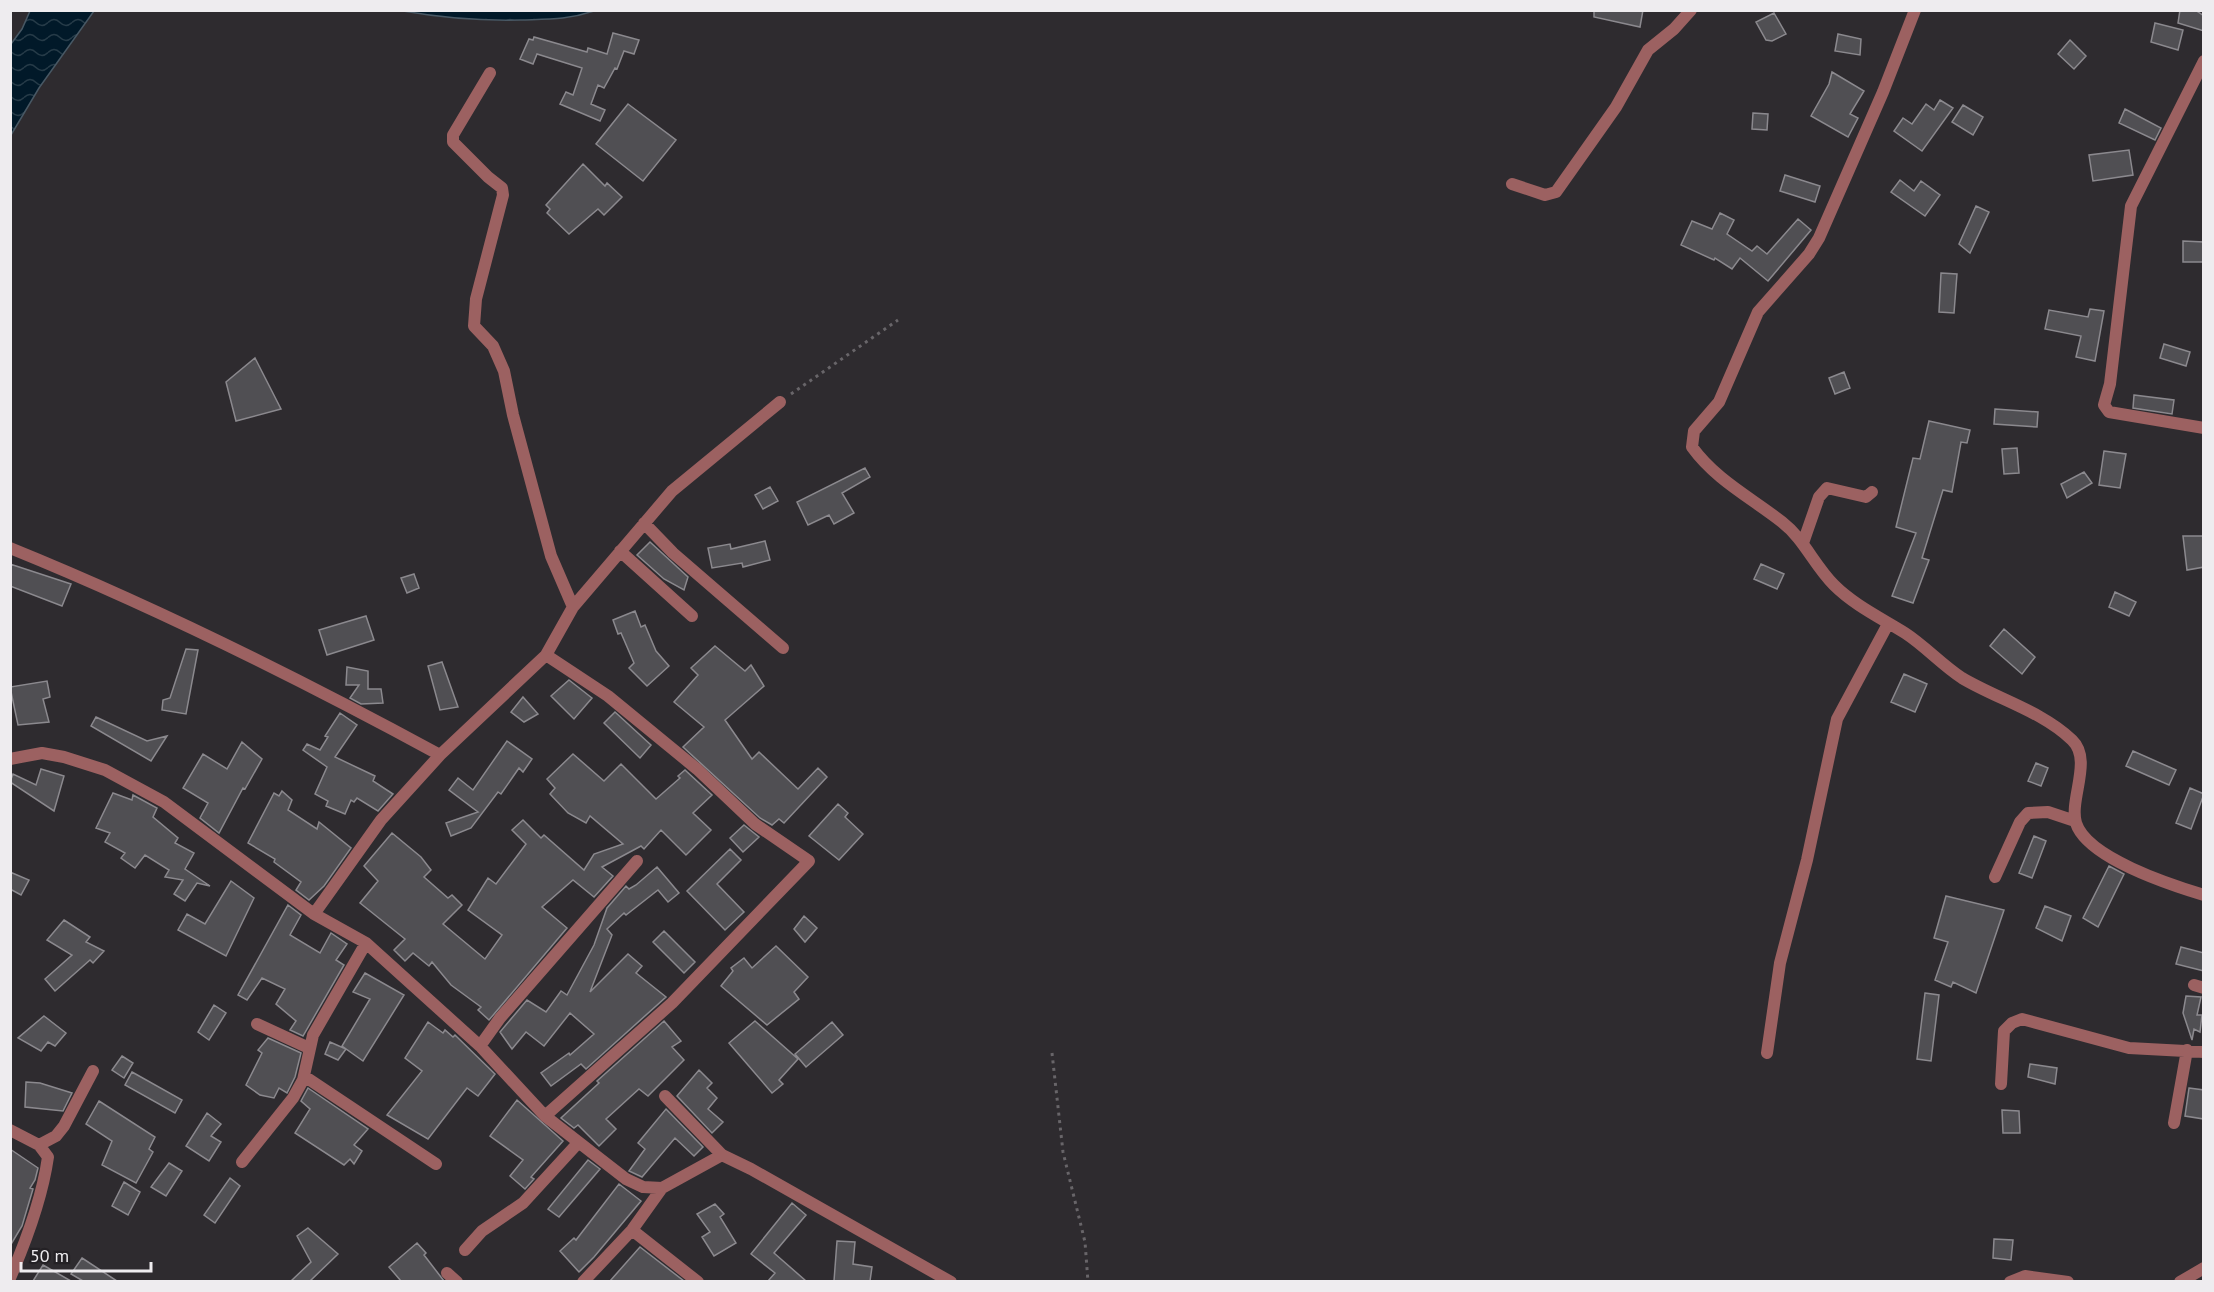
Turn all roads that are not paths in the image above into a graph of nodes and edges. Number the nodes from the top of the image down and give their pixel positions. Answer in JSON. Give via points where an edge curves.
{"nodes":[{"id":1,"x":1691,"y":10,"type":"edge"},
{"id":2,"x":1914,"y":10,"type":"edge"},
{"id":3,"x":2204,"y":61,"type":"edge"},
{"id":4,"x":490,"y":74,"type":"dead end"},
{"id":5,"x":1512,"y":184,"type":"dead end"},
{"id":6,"x":780,"y":402,"type":"road end"},
{"id":7,"x":2204,"y":428,"type":"edge"},
{"id":8,"x":1872,"y":492,"type":"dead end"},
{"id":9,"x":644,"y":523,"type":"junction"},
{"id":10,"x":1803,"y":543,"type":"junction"},
{"id":11,"x":10,"y":548,"type":"edge"},
{"id":12,"x":620,"y":551,"type":"junction"},
{"id":13,"x":573,"y":607,"type":"junction"},
{"id":14,"x":692,"y":616,"type":"dead end"},
{"id":15,"x":1888,"y":624,"type":"junction"},
{"id":16,"x":783,"y":648,"type":"dead end"},
{"id":17,"x":546,"y":655,"type":"junction"},
{"id":18,"x":440,"y":755,"type":"junction"},
{"id":19,"x":10,"y":759,"type":"edge"},
{"id":20,"x":2075,"y":821,"type":"junction"},
{"id":21,"x":637,"y":861,"type":"dead end"},
{"id":22,"x":1995,"y":877,"type":"dead end"},
{"id":23,"x":2204,"y":895,"type":"edge"},
{"id":24,"x":314,"y":914,"type":"junction"},
{"id":25,"x":366,"y":943,"type":"junction"},
{"id":26,"x":257,"y":1024,"type":"dead end"},
{"id":27,"x":480,"y":1046,"type":"junction"},
{"id":28,"x":309,"y":1048,"type":"junction"},
{"id":29,"x":2187,"y":1050,"type":"junction"},
{"id":30,"x":2204,"y":1052,"type":"edge"},
{"id":31,"x":1767,"y":1053,"type":"dead end"},
{"id":32,"x":93,"y":1071,"type":"dead end"},
{"id":33,"x":304,"y":1076,"type":"junction"},
{"id":34,"x":2001,"y":1084,"type":"dead end"},
{"id":35,"x":665,"y":1096,"type":"dead end"},
{"id":36,"x":545,"y":1116,"type":"junction"},
{"id":37,"x":2174,"y":1122,"type":"dead end"},
{"id":38,"x":10,"y":1130,"type":"edge"},
{"id":39,"x":578,"y":1143,"type":"junction"},
{"id":40,"x":39,"y":1145,"type":"junction"},
{"id":41,"x":722,"y":1155,"type":"junction"},
{"id":42,"x":242,"y":1162,"type":"dead end"},
{"id":43,"x":435,"y":1164,"type":"dead end"},
{"id":44,"x":662,"y":1188,"type":"junction"},
{"id":45,"x":632,"y":1230,"type":"junction"},
{"id":46,"x":465,"y":1250,"type":"dead end"},
{"id":47,"x":2204,"y":1268,"type":"edge"},
{"id":48,"x":10,"y":1278,"type":"edge"},
{"id":49,"x":2046,"y":1280,"type":"edge"},
{"id":50,"x":583,"y":1281,"type":"edge"},
{"id":51,"x":698,"y":1281,"type":"edge"},
{"id":52,"x":951,"y":1281,"type":"edge"},
{"id":53,"x":2010,"y":1281,"type":"edge"},
{"id":54,"x":2068,"y":1281,"type":"edge"},
{"id":55,"x":2180,"y":1281,"type":"edge"}],
"edges":[{"from":1,"to":5,"type":"street","via":[[1648,50],[1616,107],[1556,192],[1545,195]]},
{"from":2,"to":10,"type":"street","via":[[1819,238],[1809,255],[1758,312],[1719,402],[1692,439],[1692,447],[1704,464],[1739,494],[1782,522]]},
{"from":3,"to":7,"type":"street","via":[[2131,206],[2110,384],[2104,405],[2109,412]]},
{"from":4,"to":13,"type":"street","via":[[453,135],[453,142],[502,188],[503,195],[476,299],[474,326],[493,346],[504,371],[551,556]]},
{"from":6,"to":9,"type":"street","via":[[672,491]]},
{"from":8,"to":10,"type":"street","via":[[1859,497],[1827,488],[1819,496]]},
{"from":9,"to":12,"type":"street"},
{"from":9,"to":16,"type":"street","via":[[673,554]]},
{"from":10,"to":15,"type":"street","via":[[1833,584]]},
{"from":11,"to":18,"type":"street","via":[[114,590],[196,629]]},
{"from":12,"to":13,"type":"street"},
{"from":12,"to":14,"type":"street"},
{"from":13,"to":17,"type":"street"},
{"from":15,"to":20,"type":"street","via":[[1959,676],[2056,726],[2074,742],[2080,754]]},
{"from":15,"to":31,"type":"street","via":[[1836,719],[1807,860],[1780,963]]},
{"from":17,"to":18,"type":"street"},
{"from":17,"to":36,"type":"street","via":[[608,696],[697,769],[755,824],[809,861],[672,1003]]},
{"from":18,"to":24,"type":"street","via":[[381,820]]},
{"from":19,"to":24,"type":"street","via":[[42,753],[105,770],[164,802]]},
{"from":20,"to":22,"type":"street","via":[[2048,812],[2028,813]]},
{"from":20,"to":23,"type":"street","via":[[2080,833],[2097,849],[2148,875]]},
{"from":21,"to":27,"type":"street"},
{"from":24,"to":25,"type":"street"},
{"from":25,"to":27,"type":"street"},
{"from":25,"to":28,"type":"street"},
{"from":26,"to":28,"type":"street"},
{"from":27,"to":36,"type":"street"},
{"from":28,"to":33,"type":"street"},
{"from":29,"to":30,"type":"street"},
{"from":29,"to":34,"type":"street","via":[[2129,1048],[2022,1019],[2004,1031]]},
{"from":29,"to":37,"type":"street"},
{"from":32,"to":40,"type":"street","via":[[56,1137]]},
{"from":33,"to":42,"type":"street","via":[[293,1098]]},
{"from":33,"to":43,"type":"street"},
{"from":35,"to":41,"type":"street"},
{"from":36,"to":39,"type":"street"},
{"from":38,"to":40,"type":"street"},
{"from":39,"to":44,"type":"street","via":[[626,1179],[644,1187]]},
{"from":39,"to":46,"type":"street","via":[[523,1203],[482,1231]]},
{"from":40,"to":48,"type":"street","via":[[48,1157],[45,1177],[28,1239]]},
{"from":41,"to":44,"type":"street"},
{"from":41,"to":52,"type":"street","via":[[752,1168]]},
{"from":44,"to":45,"type":"street"},
{"from":45,"to":50,"type":"street"},
{"from":45,"to":51,"type":"street"},
{"from":47,"to":55,"type":"street"},
{"from":49,"to":53,"type":"street","via":[[2025,1276]]},
{"from":49,"to":54,"type":"street"}]}
